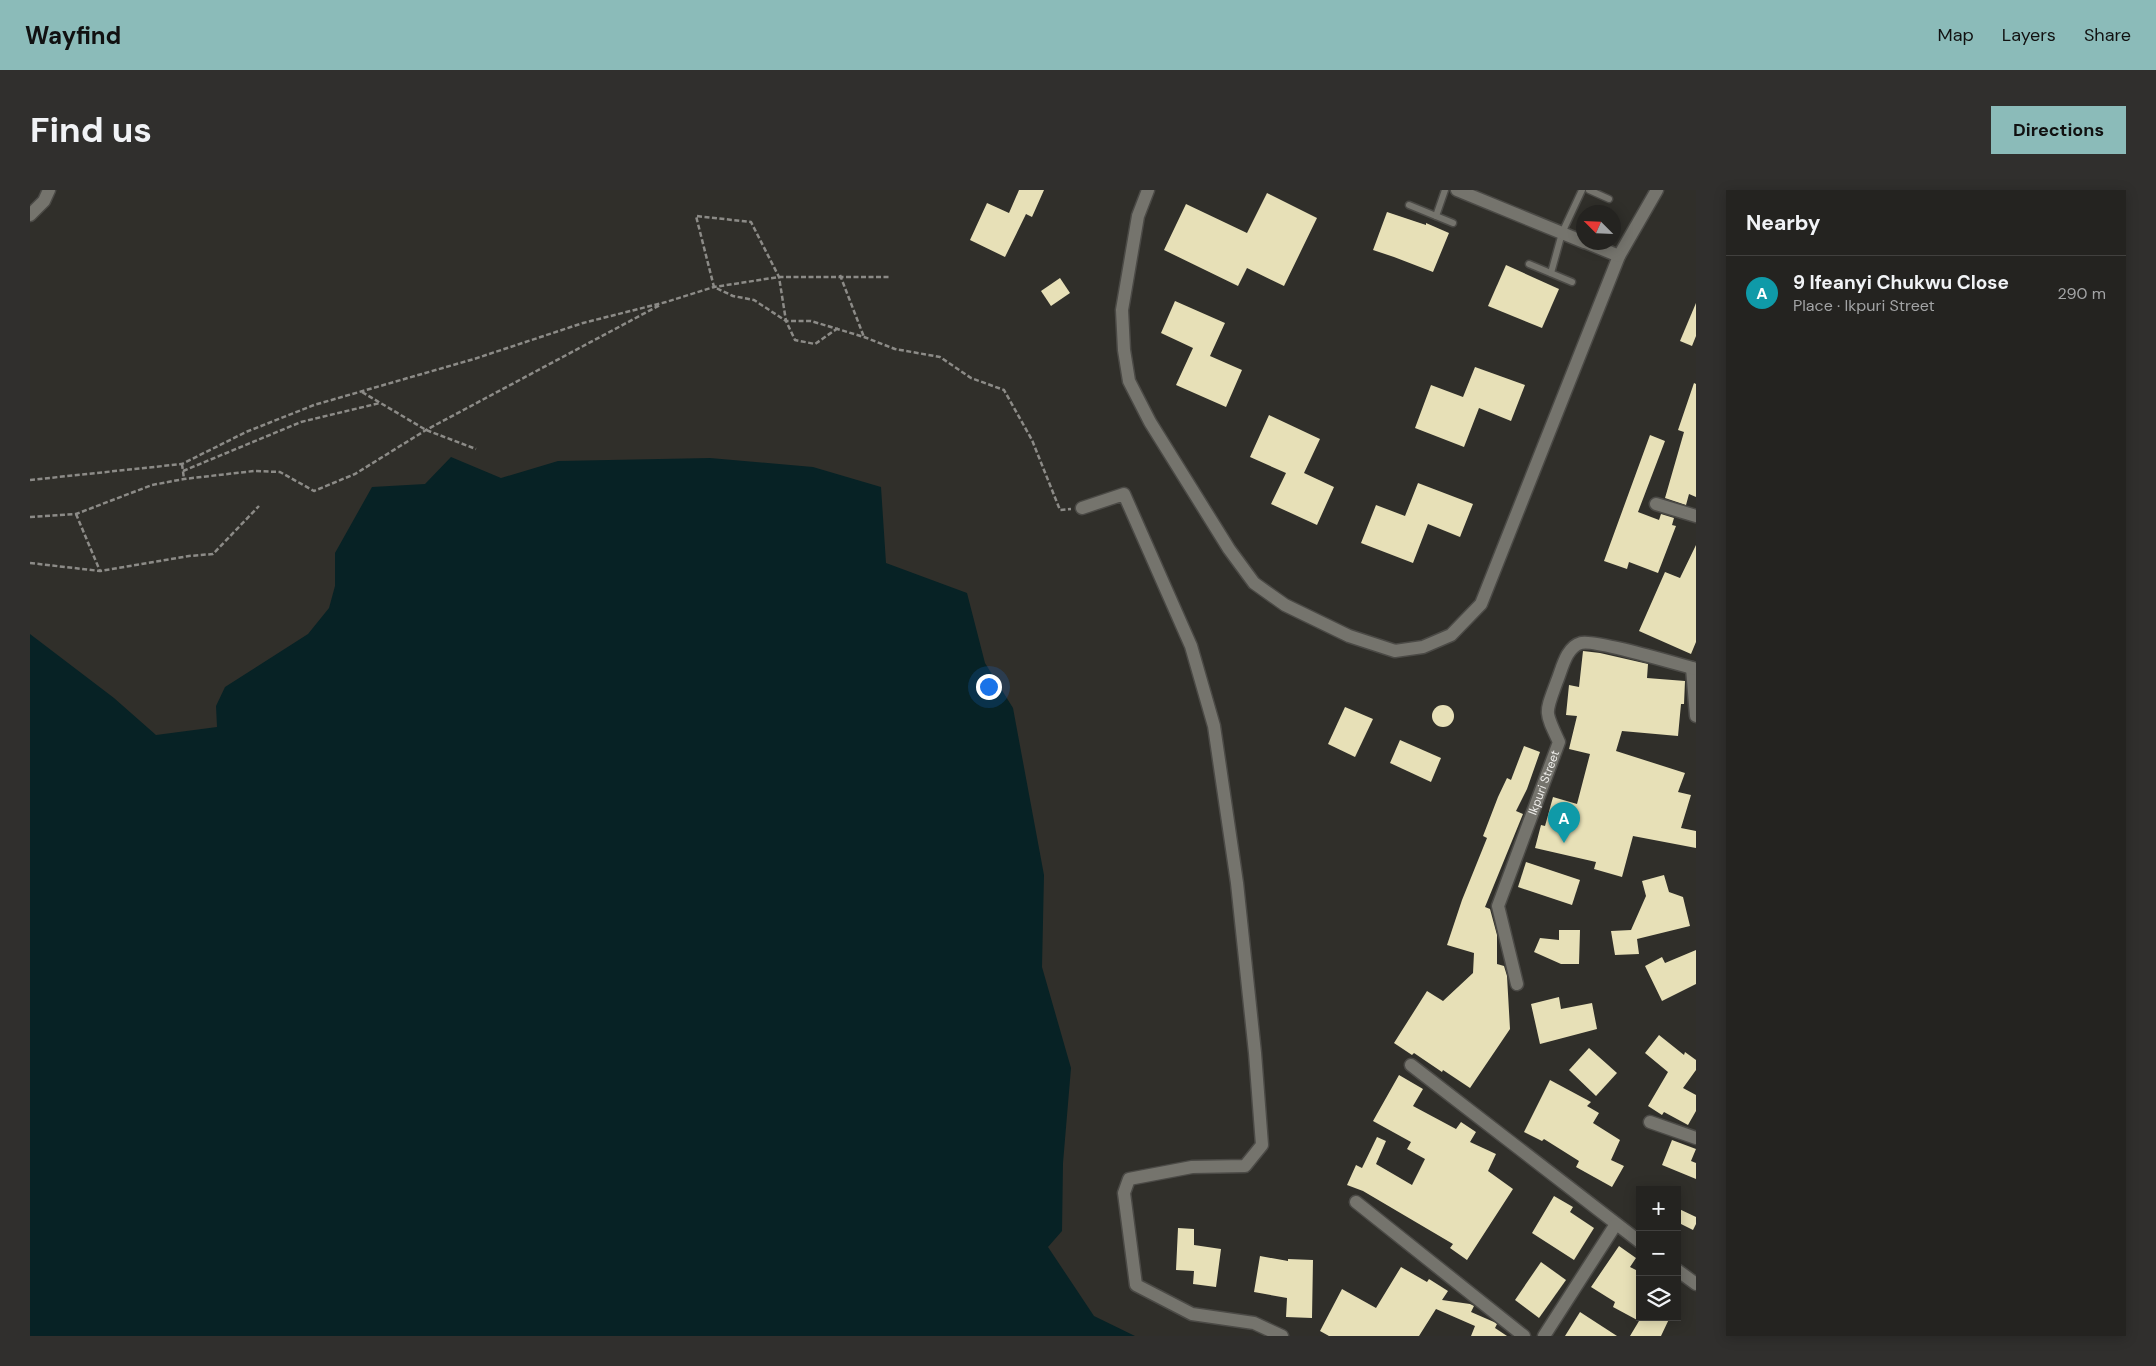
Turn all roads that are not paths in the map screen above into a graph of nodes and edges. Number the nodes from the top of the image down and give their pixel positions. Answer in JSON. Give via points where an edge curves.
{"nodes":[{"id":1,"x":49,"y":190,"type":"edge"},
{"id":2,"x":1148,"y":190,"type":"edge"},
{"id":3,"x":1446,"y":190,"type":"edge"},
{"id":4,"x":1457,"y":190,"type":"edge"},
{"id":5,"x":1582,"y":190,"type":"edge"},
{"id":6,"x":1589,"y":190,"type":"edge"},
{"id":7,"x":1657,"y":190,"type":"edge"},
{"id":8,"x":1609,"y":199,"type":"dead end"},
{"id":9,"x":1409,"y":205,"type":"dead end"},
{"id":10,"x":30,"y":215,"type":"edge"},
{"id":11,"x":1436,"y":216,"type":"junction"},
{"id":12,"x":1453,"y":223,"type":"dead end"},
{"id":13,"x":1562,"y":234,"type":"junction"},
{"id":14,"x":1576,"y":239,"type":"edge"},
{"id":15,"x":1603,"y":250,"type":"edge"},
{"id":16,"x":1618,"y":256,"type":"junction"},
{"id":17,"x":1529,"y":264,"type":"dead end"},
{"id":18,"x":1551,"y":273,"type":"junction"},
{"id":19,"x":1572,"y":282,"type":"dead end"},
{"id":20,"x":1656,"y":504,"type":"dead end"},
{"id":21,"x":1082,"y":508,"type":"road end"},
{"id":22,"x":1696,"y":516,"type":"edge"},
{"id":23,"x":1694,"y":669,"type":"edge"},
{"id":24,"x":1696,"y":716,"type":"edge"},
{"id":25,"x":1517,"y":984,"type":"dead end"},
{"id":26,"x":1411,"y":1065,"type":"dead end"},
{"id":27,"x":1650,"y":1122,"type":"dead end"},
{"id":28,"x":1696,"y":1138,"type":"edge"},
{"id":29,"x":1356,"y":1202,"type":"dead end"},
{"id":30,"x":1616,"y":1224,"type":"junction"},
{"id":31,"x":1636,"y":1239,"type":"edge"},
{"id":32,"x":1681,"y":1273,"type":"edge"},
{"id":33,"x":1696,"y":1284,"type":"edge"},
{"id":34,"x":1282,"y":1336,"type":"edge"},
{"id":35,"x":1524,"y":1336,"type":"edge"},
{"id":36,"x":1544,"y":1336,"type":"edge"}],
"edges":[{"from":1,"to":10,"type":"street","via":[[44,201]]},
{"from":2,"to":16,"type":"street","via":[[1138,216],[1122,310],[1129,381],[1150,422],[1228,549],[1254,583],[1284,605],[1350,636],[1395,651],[1423,647],[1451,635],[1481,604]]},
{"from":3,"to":11,"type":"lane"},
{"from":4,"to":13,"type":"street"},
{"from":5,"to":13,"type":"lane"},
{"from":6,"to":8,"type":"lane"},
{"from":7,"to":16,"type":"street"},
{"from":9,"to":11,"type":"lane"},
{"from":11,"to":12,"type":"lane"},
{"from":13,"to":14,"type":"street"},
{"from":13,"to":18,"type":"lane"},
{"from":15,"to":16,"type":"street"},
{"from":17,"to":18,"type":"lane"},
{"from":18,"to":19,"type":"lane"},
{"from":20,"to":22,"type":"street"},
{"from":21,"to":34,"type":"street","via":[[1124,494],[1191,646],[1214,726],[1237,882],[1262,1145],[1245,1166],[1192,1167],[1128,1179],[1124,1193],[1136,1285],[1192,1314],[1254,1323]]},
{"from":23,"to":24,"type":"street"},
{"from":23,"to":25,"type":"street","name":"Ikpuri Street","via":[[1582,642],[1566,657],[1547,710],[1548,720],[1559,742],[1498,906]]},
{"from":26,"to":30,"type":"street"},
{"from":27,"to":28,"type":"street"},
{"from":29,"to":35,"type":"street"},
{"from":30,"to":31,"type":"street"},
{"from":30,"to":36,"type":"street"},
{"from":32,"to":33,"type":"street"}]}
